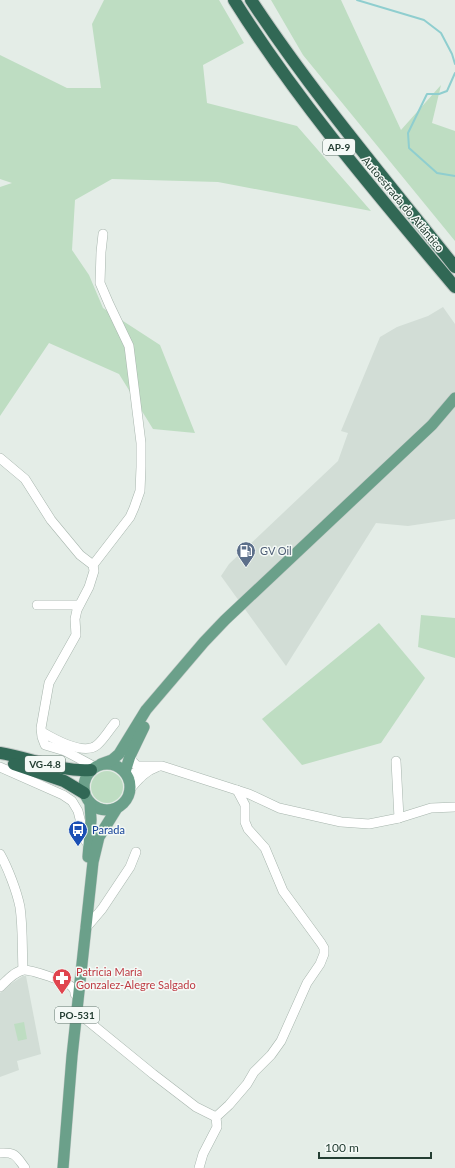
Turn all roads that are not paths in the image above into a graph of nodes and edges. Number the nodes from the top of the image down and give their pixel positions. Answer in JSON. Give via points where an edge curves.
{"nodes":[{"id":1,"x":234,"y":0,"type":"edge"},
{"id":2,"x":252,"y":0,"type":"edge"},
{"id":3,"x":103,"y":234,"type":"dead end"},
{"id":4,"x":455,"y":267,"type":"edge"},
{"id":5,"x":455,"y":287,"type":"edge"},
{"id":6,"x":455,"y":398,"type":"edge"},
{"id":7,"x":0,"y":458,"type":"edge"},
{"id":8,"x":93,"y":565,"type":"junction"},
{"id":9,"x":36,"y":605,"type":"dead end"},
{"id":10,"x":79,"y":606,"type":"junction"},
{"id":11,"x":164,"y":689,"type":"junction"},
{"id":12,"x":115,"y":723,"type":"dead end"},
{"id":13,"x":42,"y":732,"type":"junction"},
{"id":14,"x":0,"y":753,"type":"edge"},
{"id":15,"x":72,"y":755,"type":"junction"},
{"id":16,"x":130,"y":756,"type":"junction"},
{"id":17,"x":0,"y":759,"type":"edge"},
{"id":18,"x":396,"y":761,"type":"dead end"},
{"id":19,"x":146,"y":766,"type":"junction"},
{"id":20,"x":162,"y":766,"type":"junction"},
{"id":21,"x":0,"y":767,"type":"edge"},
{"id":22,"x":96,"y":767,"type":"junction"},
{"id":23,"x":71,"y":770,"type":"junction"},
{"id":24,"x":126,"y":774,"type":"junction"},
{"id":25,"x":130,"y":790,"type":"junction"},
{"id":26,"x":237,"y":790,"type":"junction"},
{"id":27,"x":87,"y":798,"type":"junction"},
{"id":28,"x":455,"y":807,"type":"edge"},
{"id":29,"x":117,"y":808,"type":"junction"},
{"id":30,"x":399,"y":818,"type":"junction"},
{"id":31,"x":89,"y":846,"type":"junction"},
{"id":32,"x":136,"y":852,"type":"dead end"},
{"id":33,"x":0,"y":854,"type":"edge"},
{"id":34,"x":88,"y":905,"type":"junction"},
{"id":35,"x":102,"y":909,"type":"junction"},
{"id":36,"x":85,"y":929,"type":"junction"},
{"id":37,"x":23,"y":970,"type":"junction"},
{"id":38,"x":72,"y":982,"type":"junction"},
{"id":39,"x":0,"y":987,"type":"edge"},
{"id":40,"x":80,"y":1017,"type":"junction"},
{"id":41,"x":216,"y":1117,"type":"junction"},
{"id":42,"x":0,"y":1153,"type":"edge"},
{"id":43,"x":25,"y":1168,"type":"edge"},
{"id":44,"x":58,"y":1168,"type":"edge"},
{"id":45,"x":63,"y":1168,"type":"edge"},
{"id":46,"x":199,"y":1168,"type":"edge"}],
"edges":[{"from":1,"to":5,"type":"highway","name":"Autoestrada do Atlántico","number":"AP-9","via":[[271,58],[312,112]]},
{"from":2,"to":4,"type":"highway","name":"Autoestrada do Atlántico","number":"AP-9","via":[[337,119]]},
{"from":3,"to":8,"type":"street","via":[[100,283],[129,346],[141,443],[141,467],[140,491],[130,517]]},
{"from":6,"to":11,"type":"main road","via":[[432,425],[225,620]]},
{"from":7,"to":8,"type":"street","via":[[25,479],[51,520],[80,555]]},
{"from":8,"to":10,"type":"street","via":[[94,572],[89,587]]},
{"from":9,"to":10,"type":"street"},
{"from":10,"to":13,"type":"street","via":[[75,619],[76,635],[49,683]]},
{"from":11,"to":16,"type":"main road"},
{"from":11,"to":22,"type":"main road","via":[[146,710],[118,754],[112,760]]},
{"from":12,"to":13,"type":"street","via":[[96,746],[87,749],[73,746]]},
{"from":13,"to":15,"type":"street","via":[[45,745]]},
{"from":14,"to":23,"type":"highway","number":"VG-4.8"},
{"from":15,"to":22,"type":"street"},
{"from":15,"to":23,"type":"street","via":[[74,766]]},
{"from":16,"to":19,"type":"street","via":[[137,766]]},
{"from":16,"to":24,"type":"main road"},
{"from":17,"to":27,"type":"highway","number":"VG-4.8","via":[[64,781]]},
{"from":18,"to":30,"type":"street"},
{"from":19,"to":20,"type":"street"},
{"from":19,"to":24,"type":"street","via":[[142,771]]},
{"from":20,"to":25,"type":"street","via":[[151,769]]},
{"from":20,"to":26,"type":"street"},
{"from":21,"to":31,"type":"street","via":[[72,801],[81,822],[80,832]]},
{"from":22,"to":23,"type":"highway","number":"VG-4.8"},
{"from":22,"to":24,"type":"main road","via":[[114,765]]},
{"from":22,"to":27,"type":"main road","number":"PO-531","via":[[85,778]]},
{"from":24,"to":25,"type":"main road"},
{"from":25,"to":29,"type":"main road","number":"PO-531","via":[[126,800]]},
{"from":26,"to":30,"type":"street","via":[[279,808],[341,822],[370,824]]},
{"from":26,"to":41,"type":"street","via":[[245,805],[245,822],[248,829],[265,848],[283,891],[321,943],[324,954],[307,983],[282,1041]]},
{"from":27,"to":29,"type":"main road","via":[[100,809]]},
{"from":27,"to":31,"type":"main road","number":"PO-531","via":[[91,820]]},
{"from":28,"to":30,"type":"street","via":[[431,808]]},
{"from":29,"to":34,"type":"main road","number":"PO-531","via":[[99,837]]},
{"from":31,"to":38,"type":"main road","number":"PO-531"},
{"from":32,"to":35,"type":"street","via":[[130,867]]},
{"from":33,"to":37,"type":"street","via":[[20,907]]},
{"from":34,"to":35,"type":"street","via":[[92,911]]},
{"from":34,"to":36,"type":"main road","number":"PO-531"},
{"from":35,"to":36,"type":"street"},
{"from":36,"to":40,"type":"main road","number":"PO-531"},
{"from":37,"to":38,"type":"street"},
{"from":37,"to":39,"type":"street"},
{"from":38,"to":44,"type":"main road","number":"PO-531","via":[[76,994]]},
{"from":40,"to":41,"type":"street","via":[[196,1107]]},
{"from":40,"to":45,"type":"main road","number":"PO-531"},
{"from":41,"to":46,"type":"street","via":[[217,1127]]},
{"from":42,"to":43,"type":"street","via":[[13,1153]]}]}
